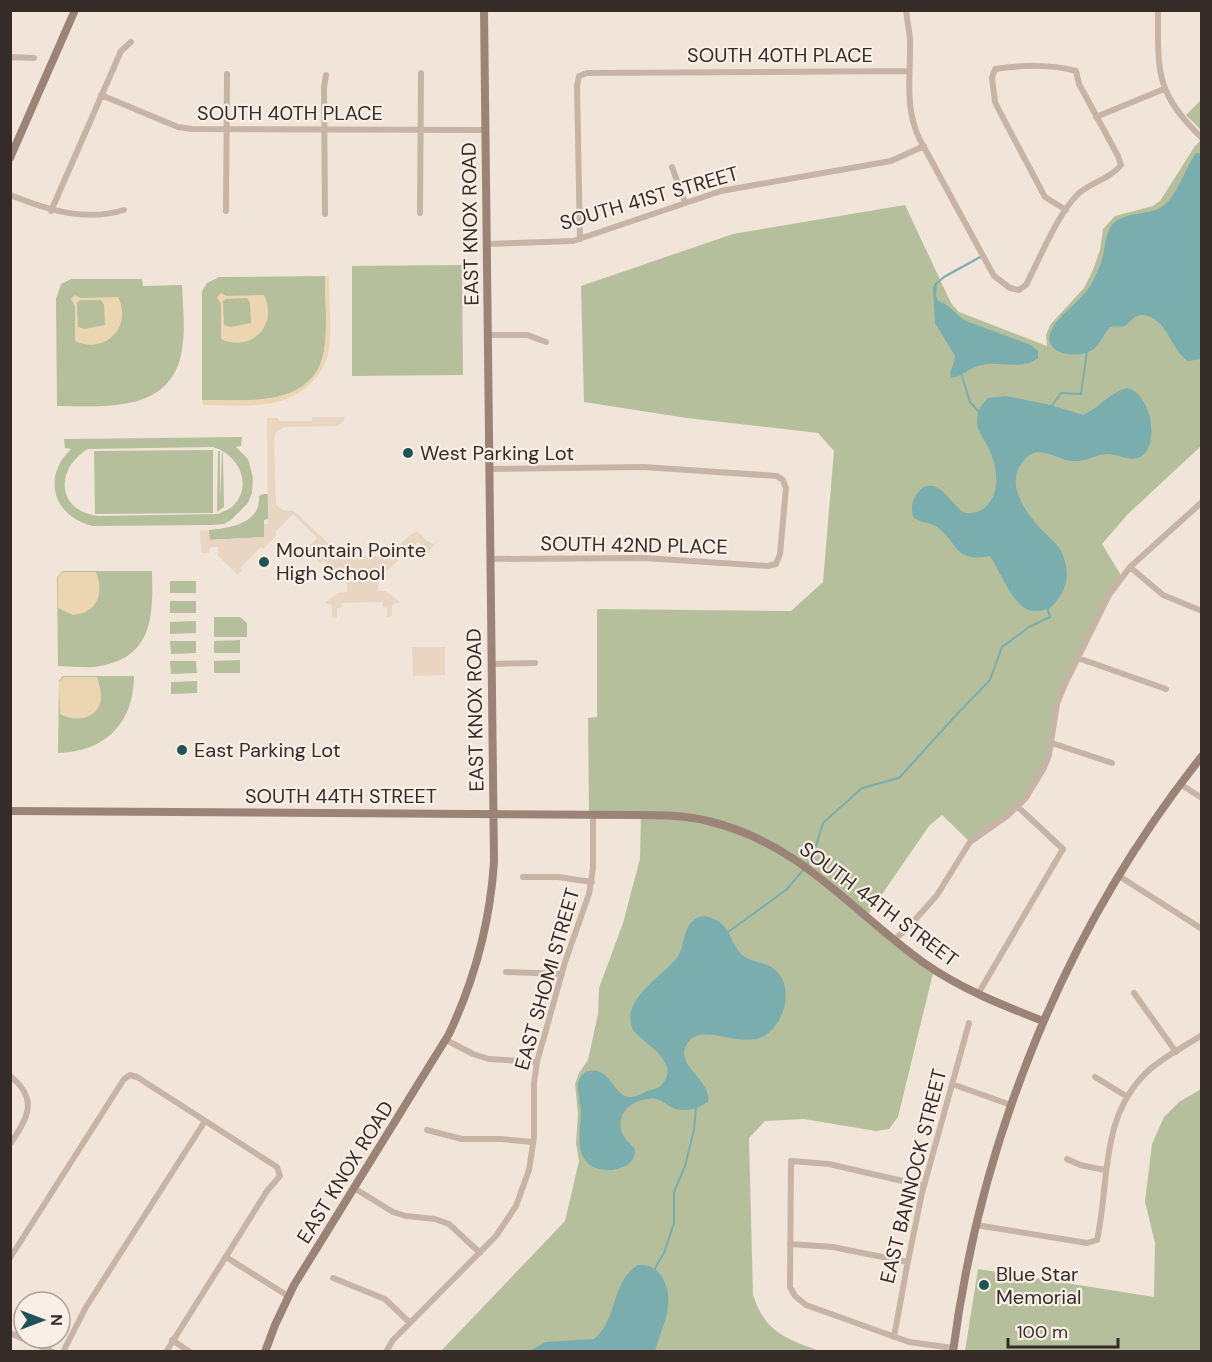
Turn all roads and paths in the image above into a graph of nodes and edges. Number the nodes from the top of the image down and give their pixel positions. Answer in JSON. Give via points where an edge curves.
{"nodes":[{"id":1,"x":75,"y":10,"type":"edge"},
{"id":2,"x":483,"y":10,"type":"edge"},
{"id":3,"x":906,"y":10,"type":"edge"},
{"id":4,"x":1158,"y":10,"type":"edge"},
{"id":5,"x":131,"y":42,"type":"dead end"},
{"id":6,"x":10,"y":57,"type":"edge"},
{"id":7,"x":33,"y":58,"type":"dead end"},
{"id":8,"x":909,"y":71,"type":"junction"},
{"id":9,"x":421,"y":73,"type":"dead end"},
{"id":10,"x":227,"y":74,"type":"dead end"},
{"id":11,"x":326,"y":75,"type":"dead end"},
{"id":12,"x":1164,"y":89,"type":"junction"},
{"id":13,"x":101,"y":95,"type":"junction"},
{"id":14,"x":1096,"y":117,"type":"junction"},
{"id":15,"x":324,"y":129,"type":"junction"},
{"id":16,"x":226,"y":130,"type":"junction"},
{"id":17,"x":421,"y":130,"type":"junction"},
{"id":18,"x":485,"y":130,"type":"junction"},
{"id":19,"x":1202,"y":138,"type":"edge"},
{"id":20,"x":924,"y":146,"type":"junction"},
{"id":21,"x":10,"y":158,"type":"edge"},
{"id":22,"x":672,"y":167,"type":"dead end"},
{"id":23,"x":10,"y":195,"type":"edge"},
{"id":24,"x":685,"y":203,"type":"junction"},
{"id":25,"x":124,"y":210,"type":"dead end"},
{"id":26,"x":1066,"y":210,"type":"junction"},
{"id":27,"x":51,"y":211,"type":"junction"},
{"id":28,"x":226,"y":211,"type":"dead end"},
{"id":29,"x":420,"y":213,"type":"dead end"},
{"id":30,"x":325,"y":214,"type":"dead end"},
{"id":31,"x":580,"y":239,"type":"junction"},
{"id":32,"x":487,"y":244,"type":"junction"},
{"id":33,"x":488,"y":335,"type":"junction"},
{"id":34,"x":546,"y":342,"type":"dead end"},
{"id":35,"x":489,"y":469,"type":"junction"},
{"id":36,"x":1202,"y":502,"type":"edge"},
{"id":37,"x":490,"y":559,"type":"junction"},
{"id":38,"x":1130,"y":567,"type":"junction"},
{"id":39,"x":1202,"y":611,"type":"edge"},
{"id":40,"x":1078,"y":657,"type":"junction"},
{"id":41,"x":534,"y":663,"type":"dead end"},
{"id":42,"x":491,"y":664,"type":"junction"},
{"id":43,"x":1166,"y":689,"type":"dead end"},
{"id":44,"x":1052,"y":743,"type":"junction"},
{"id":45,"x":1202,"y":756,"type":"edge"},
{"id":46,"x":1112,"y":763,"type":"dead end"},
{"id":47,"x":1180,"y":784,"type":"junction"},
{"id":48,"x":1202,"y":798,"type":"edge"},
{"id":49,"x":1017,"y":806,"type":"junction"},
{"id":50,"x":10,"y":811,"type":"edge"},
{"id":51,"x":493,"y":814,"type":"junction"},
{"id":52,"x":594,"y":815,"type":"junction"},
{"id":53,"x":1119,"y":876,"type":"junction"},
{"id":54,"x":523,"y":877,"type":"dead end"},
{"id":55,"x":592,"y":882,"type":"junction"},
{"id":56,"x":1202,"y":929,"type":"edge"},
{"id":57,"x":895,"y":939,"type":"junction"},
{"id":58,"x":506,"y":972,"type":"dead end"},
{"id":59,"x":561,"y":974,"type":"junction"},
{"id":60,"x":1134,"y":993,"type":"dead end"},
{"id":61,"x":978,"y":994,"type":"junction"},
{"id":62,"x":1043,"y":1021,"type":"junction"},
{"id":63,"x":969,"y":1023,"type":"dead end"},
{"id":64,"x":1202,"y":1035,"type":"edge"},
{"id":65,"x":446,"y":1040,"type":"junction"},
{"id":66,"x":1176,"y":1052,"type":"junction"},
{"id":67,"x":537,"y":1062,"type":"junction"},
{"id":68,"x":10,"y":1076,"type":"edge"},
{"id":69,"x":1095,"y":1077,"type":"dead end"},
{"id":70,"x":952,"y":1084,"type":"junction"},
{"id":71,"x":1126,"y":1096,"type":"junction"},
{"id":72,"x":1011,"y":1105,"type":"junction"},
{"id":73,"x":204,"y":1121,"type":"junction"},
{"id":74,"x":427,"y":1130,"type":"dead end"},
{"id":75,"x":533,"y":1142,"type":"junction"},
{"id":76,"x":10,"y":1144,"type":"edge"},
{"id":77,"x":1067,"y":1159,"type":"dead end"},
{"id":78,"x":1105,"y":1170,"type":"junction"},
{"id":79,"x":924,"y":1186,"type":"junction"},
{"id":80,"x":354,"y":1188,"type":"junction"},
{"id":81,"x":976,"y":1225,"type":"junction"},
{"id":82,"x":790,"y":1244,"type":"junction"},
{"id":83,"x":480,"y":1253,"type":"junction"},
{"id":84,"x":226,"y":1257,"type":"junction"},
{"id":85,"x":10,"y":1258,"type":"edge"},
{"id":86,"x":907,"y":1262,"type":"junction"},
{"id":87,"x":333,"y":1278,"type":"dead end"},
{"id":88,"x":288,"y":1296,"type":"junction"},
{"id":89,"x":410,"y":1323,"type":"junction"},
{"id":90,"x":10,"y":1333,"type":"edge"},
{"id":91,"x":894,"y":1337,"type":"junction"},
{"id":92,"x":172,"y":1341,"type":"junction"},
{"id":93,"x":953,"y":1350,"type":"edge"},
{"id":94,"x":53,"y":1352,"type":"edge"},
{"id":95,"x":63,"y":1352,"type":"edge"},
{"id":96,"x":166,"y":1352,"type":"edge"},
{"id":97,"x":190,"y":1352,"type":"edge"},
{"id":98,"x":265,"y":1352,"type":"edge"},
{"id":99,"x":386,"y":1352,"type":"edge"}],
"edges":[{"from":1,"to":21,"type":"street"},
{"from":2,"to":18,"type":"street","name":"EAST KNOX ROAD"},
{"from":3,"to":8,"type":"street"},
{"from":4,"to":12,"type":"street"},
{"from":5,"to":13,"type":"street","via":[[121,51]]},
{"from":6,"to":7,"type":"street"},
{"from":8,"to":20,"type":"street","via":[[910,110]]},
{"from":8,"to":31,"type":"street","name":"SOUTH 40TH PLACE","via":[[579,76]]},
{"from":9,"to":17,"type":"street"},
{"from":10,"to":16,"type":"street"},
{"from":11,"to":15,"type":"street"},
{"from":12,"to":14,"type":"street"},
{"from":12,"to":19,"type":"street","via":[[1174,107]]},
{"from":13,"to":16,"type":"street","name":"SOUTH 40TH PLACE","via":[[178,128]]},
{"from":13,"to":27,"type":"street"},
{"from":14,"to":26,"type":"street","via":[[1121,165],[1115,173],[1087,186]]},
{"from":14,"to":26,"type":"street","via":[[1076,70],[995,69],[995,102],[1002,116],[1045,197]]},
{"from":15,"to":16,"type":"street","name":"SOUTH 40TH PLACE"},
{"from":15,"to":17,"type":"street","name":"SOUTH 40TH PLACE"},
{"from":15,"to":30,"type":"street"},
{"from":16,"to":28,"type":"street"},
{"from":17,"to":18,"type":"street","name":"SOUTH 40TH PLACE"},
{"from":17,"to":29,"type":"street"},
{"from":18,"to":32,"type":"street","name":"EAST KNOX ROAD"},
{"from":20,"to":24,"type":"street","name":"SOUTH 41ST STREET","via":[[891,161],[725,190]]},
{"from":20,"to":26,"type":"street","via":[[990,271],[1004,285],[1019,290],[1026,285]]},
{"from":22,"to":24,"type":"street"},
{"from":23,"to":27,"type":"street"},
{"from":24,"to":31,"type":"street","name":"SOUTH 41ST STREET"},
{"from":25,"to":27,"type":"street","via":[[107,215]]},
{"from":31,"to":32,"type":"street","name":"SOUTH 41ST STREET"},
{"from":32,"to":33,"type":"street","name":"EAST KNOX ROAD"},
{"from":33,"to":34,"type":"street","via":[[527,335]]},
{"from":33,"to":35,"type":"street","name":"EAST KNOX ROAD"},
{"from":35,"to":37,"type":"street","name":"EAST KNOX ROAD"},
{"from":35,"to":37,"type":"street","name":"SOUTH 42ND PLACE","via":[[662,468],[777,476],[786,488],[780,554],[776,564],[768,566],[644,558]]},
{"from":36,"to":38,"type":"street"},
{"from":37,"to":42,"type":"street","name":"EAST KNOX ROAD"},
{"from":38,"to":39,"type":"street","via":[[1163,596]]},
{"from":38,"to":40,"type":"street","via":[[1109,595]]},
{"from":40,"to":43,"type":"street"},
{"from":40,"to":44,"type":"street","via":[[1057,704]]},
{"from":41,"to":42,"type":"street"},
{"from":42,"to":51,"type":"street","name":"EAST KNOX ROAD"},
{"from":44,"to":46,"type":"street"},
{"from":44,"to":49,"type":"street","via":[[1044,768]]},
{"from":45,"to":47,"type":"street"},
{"from":47,"to":48,"type":"street"},
{"from":47,"to":53,"type":"street"},
{"from":49,"to":57,"type":"street","via":[[970,842],[937,895]]},
{"from":49,"to":61,"type":"street","via":[[1063,849]]},
{"from":50,"to":51,"type":"street","name":"SOUTH 44TH STREET"},
{"from":51,"to":52,"type":"street","name":"SOUTH 44TH STREET"},
{"from":51,"to":65,"type":"street","name":"EAST KNOX ROAD","via":[[492,880],[485,930],[473,976]]},
{"from":52,"to":55,"type":"street","name":"EAST SHOMI STREET"},
{"from":52,"to":57,"type":"street","name":"SOUTH 44TH STREET","via":[[682,816],[749,834],[811,869]]},
{"from":53,"to":56,"type":"street"},
{"from":53,"to":62,"type":"street","via":[[1085,933]]},
{"from":54,"to":55,"type":"street"},
{"from":55,"to":59,"type":"street","name":"EAST SHOMI STREET"},
{"from":57,"to":61,"type":"street","name":"SOUTH 44TH STREET","via":[[928,965]]},
{"from":58,"to":59,"type":"street"},
{"from":59,"to":67,"type":"street","name":"EAST SHOMI STREET"},
{"from":60,"to":66,"type":"street"},
{"from":61,"to":62,"type":"street","name":"SOUTH 44TH STREET"},
{"from":62,"to":72,"type":"street"},
{"from":63,"to":70,"type":"street","name":"EAST BANNOCK STREET"},
{"from":64,"to":66,"type":"street"},
{"from":65,"to":67,"type":"street","via":[[489,1059]]},
{"from":65,"to":80,"type":"street","name":"EAST KNOX ROAD"},
{"from":66,"to":71,"type":"street","via":[[1148,1071]]},
{"from":67,"to":75,"type":"street","name":"EAST SHOMI STREET"},
{"from":68,"to":76,"type":"street","via":[[24,1088],[28,1108],[27,1117]]},
{"from":69,"to":71,"type":"street"},
{"from":70,"to":72,"type":"street"},
{"from":70,"to":79,"type":"street","name":"EAST BANNOCK STREET"},
{"from":71,"to":78,"type":"street","via":[[1112,1133]]},
{"from":72,"to":81,"type":"street"},
{"from":73,"to":84,"type":"street","via":[[277,1167],[280,1176]]},
{"from":73,"to":85,"type":"street","via":[[137,1077],[130,1075],[124,1079]]},
{"from":73,"to":95,"type":"street","via":[[86,1307]]},
{"from":74,"to":75,"type":"street","via":[[462,1139]]},
{"from":75,"to":83,"type":"street","name":"EAST SHOMI STREET","via":[[527,1178],[516,1206]]},
{"from":77,"to":78,"type":"street"},
{"from":78,"to":81,"type":"street","via":[[1097,1240],[1087,1243]]},
{"from":79,"to":82,"type":"street","via":[[830,1164],[791,1161]]},
{"from":79,"to":86,"type":"street","name":"EAST BANNOCK STREET"},
{"from":80,"to":83,"type":"street","via":[[393,1212],[442,1221]]},
{"from":80,"to":88,"type":"street","name":"EAST KNOX ROAD"},
{"from":81,"to":93,"type":"street"},
{"from":82,"to":86,"type":"street","via":[[833,1247]]},
{"from":82,"to":91,"type":"street","via":[[790,1287],[795,1296],[806,1305]]},
{"from":83,"to":89,"type":"street","name":"EAST SHOMI STREET"},
{"from":84,"to":88,"type":"street"},
{"from":84,"to":92,"type":"street"},
{"from":86,"to":91,"type":"street","name":"EAST BANNOCK STREET"},
{"from":87,"to":89,"type":"street","via":[[385,1299]]},
{"from":88,"to":98,"type":"street","name":"EAST KNOX ROAD"},
{"from":89,"to":99,"type":"street","name":"EAST SHOMI STREET"},
{"from":90,"to":94,"type":"street"},
{"from":91,"to":93,"type":"street"},
{"from":92,"to":96,"type":"street"},
{"from":92,"to":97,"type":"street"}]}
